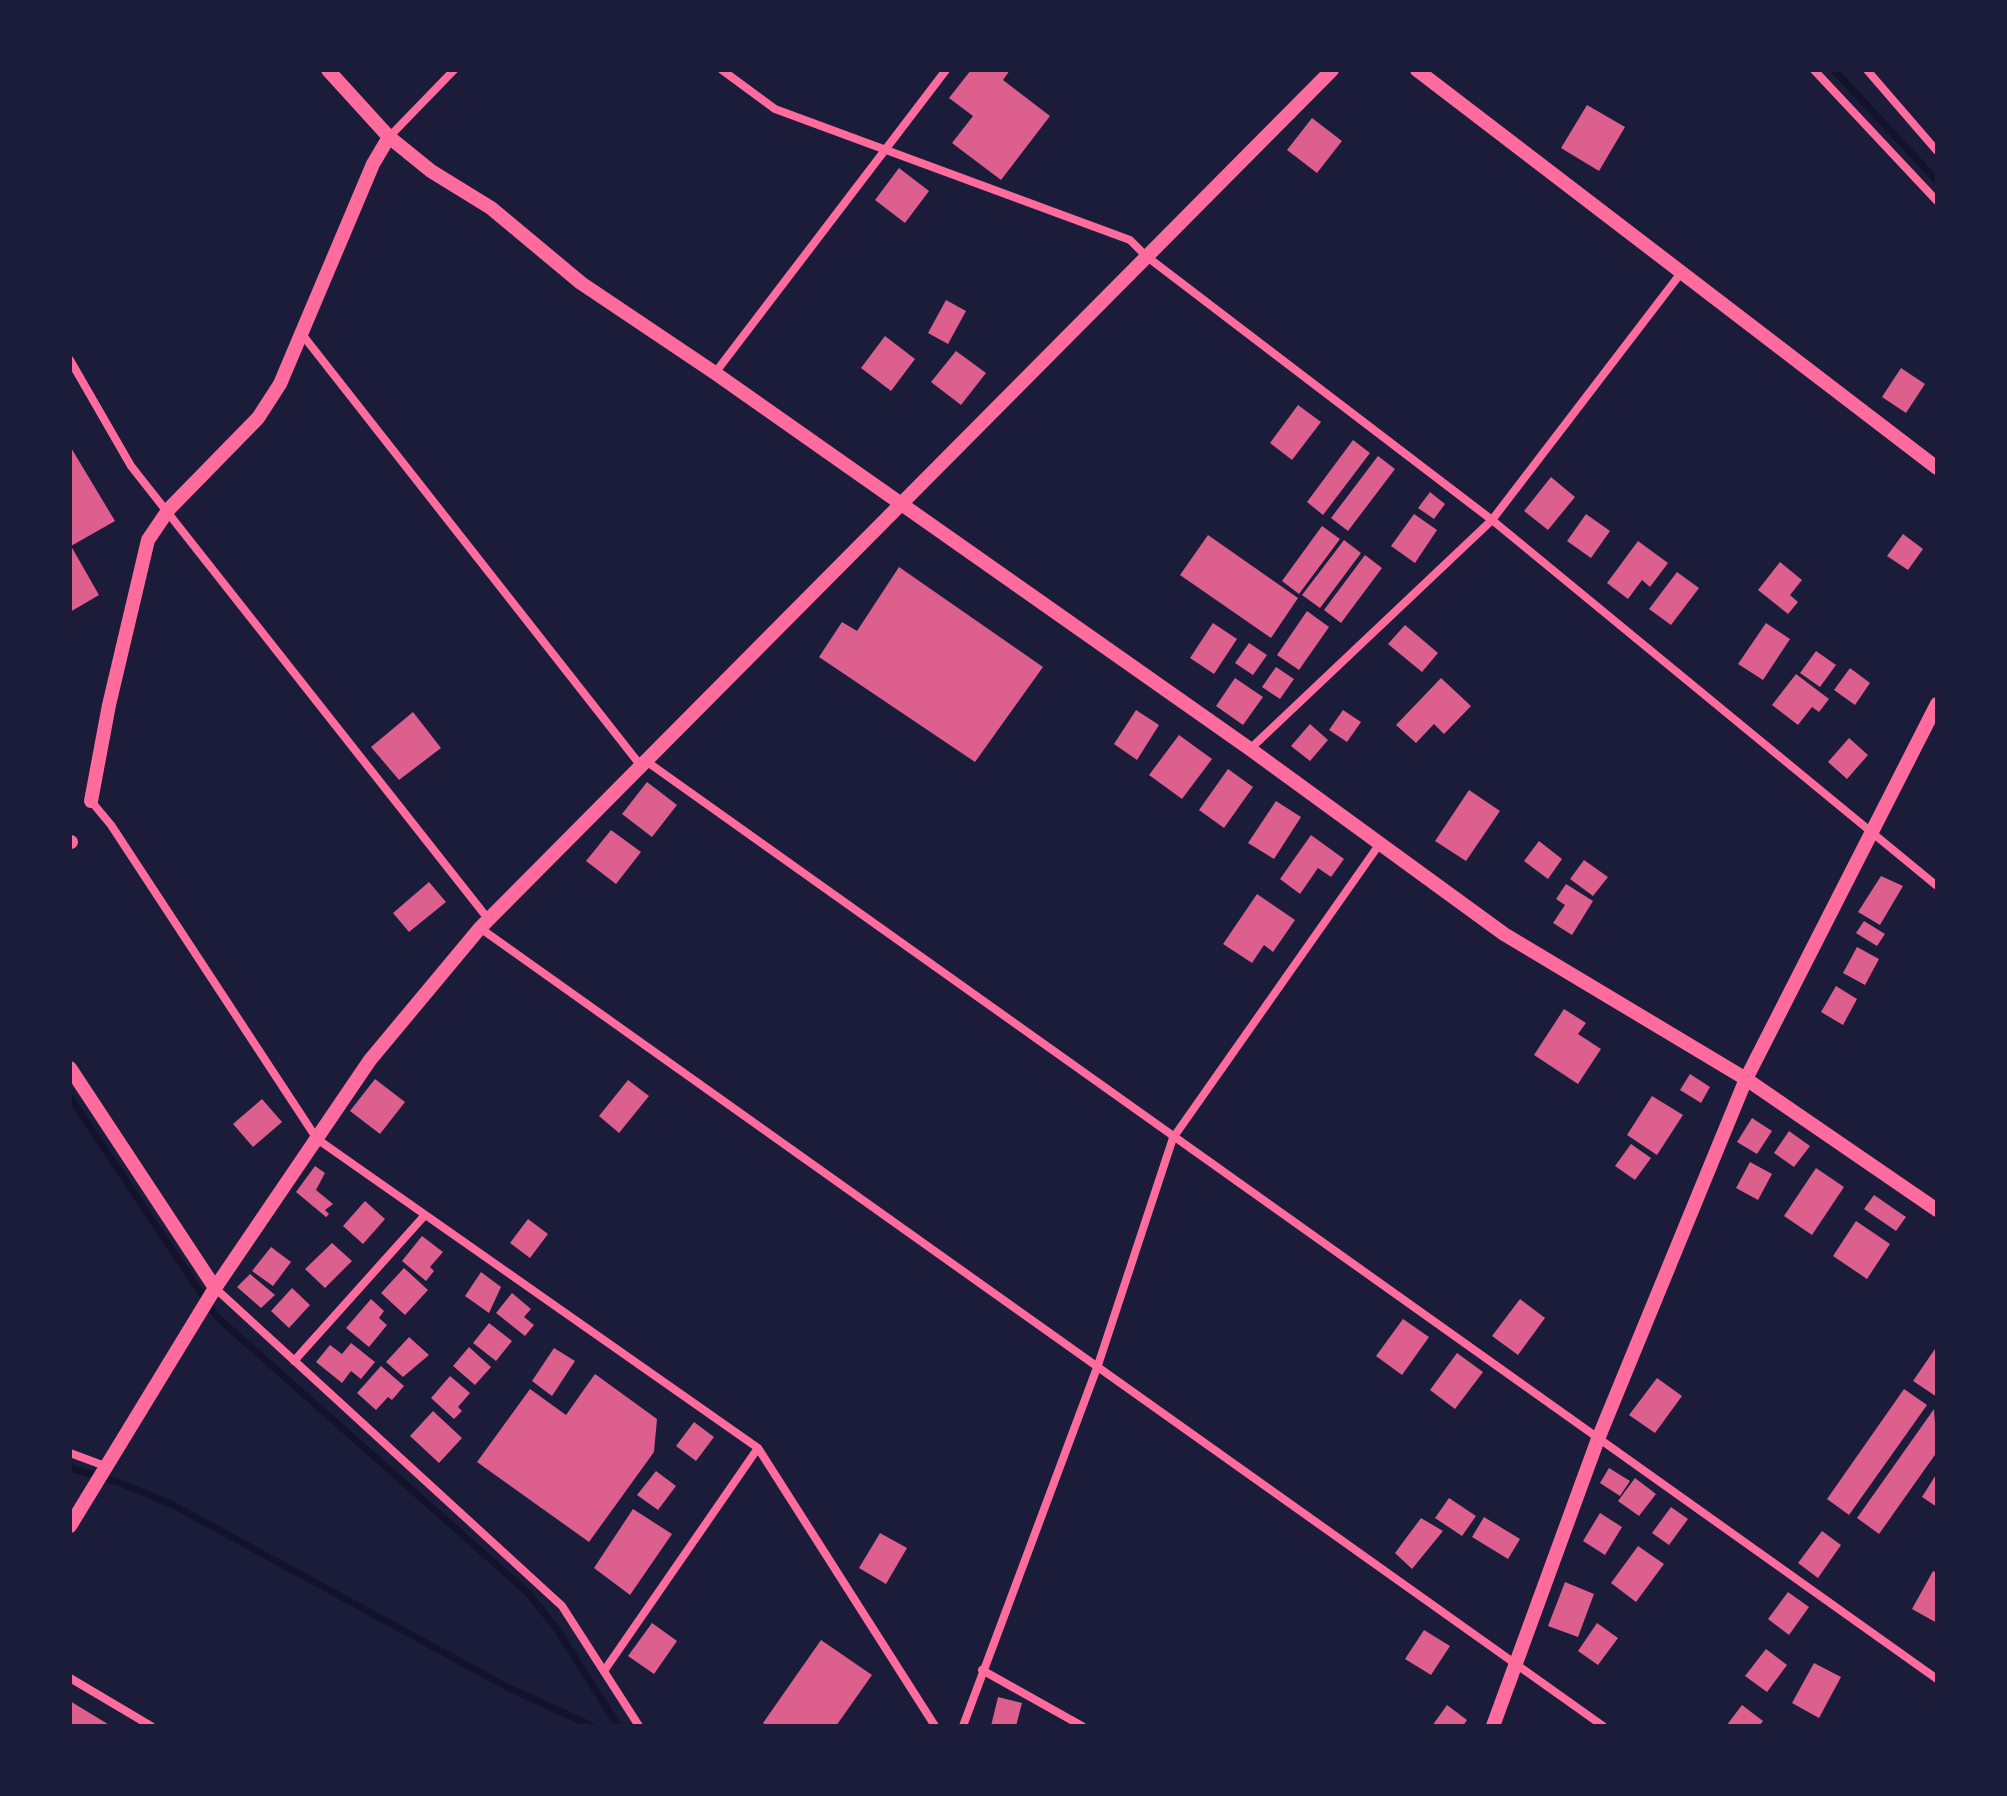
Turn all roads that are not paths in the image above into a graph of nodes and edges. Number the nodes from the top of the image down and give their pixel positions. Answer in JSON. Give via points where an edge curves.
{"nodes":[{"id":1,"x":328,"y":70,"type":"edge"},
{"id":2,"x":454,"y":70,"type":"edge"},
{"id":3,"x":722,"y":70,"type":"edge"},
{"id":4,"x":946,"y":70,"type":"edge"},
{"id":5,"x":1332,"y":70,"type":"edge"},
{"id":6,"x":1417,"y":70,"type":"edge"},
{"id":7,"x":1814,"y":70,"type":"edge"},
{"id":8,"x":1867,"y":70,"type":"edge"},
{"id":9,"x":389,"y":137,"type":"junction"},
{"id":10,"x":886,"y":149,"type":"junction"},
{"id":11,"x":1937,"y":151,"type":"edge"},
{"id":12,"x":1937,"y":201,"type":"edge"},
{"id":13,"x":1146,"y":256,"type":"junction"},
{"id":14,"x":1681,"y":273,"type":"junction"},
{"id":15,"x":301,"y":333,"type":"junction"},
{"id":16,"x":70,"y":360,"type":"edge"},
{"id":17,"x":715,"y":373,"type":"junction"},
{"id":18,"x":1937,"y":468,"type":"edge"},
{"id":19,"x":902,"y":506,"type":"junction"},
{"id":20,"x":169,"y":509,"type":"junction"},
{"id":21,"x":1492,"y":520,"type":"junction"},
{"id":22,"x":1937,"y":704,"type":"edge"},
{"id":23,"x":1250,"y":749,"type":"junction"},
{"id":24,"x":644,"y":764,"type":"junction"},
{"id":25,"x":91,"y":801,"type":"joint"},
{"id":26,"x":1873,"y":835,"type":"junction"},
{"id":27,"x":1381,"y":842,"type":"junction"},
{"id":28,"x":1937,"y":886,"type":"edge"},
{"id":29,"x":484,"y":924,"type":"junction"},
{"id":30,"x":70,"y":1068,"type":"edge"},
{"id":31,"x":1746,"y":1079,"type":"junction"},
{"id":32,"x":1173,"y":1138,"type":"junction"},
{"id":33,"x":317,"y":1139,"type":"junction"},
{"id":34,"x":1937,"y":1210,"type":"edge"},
{"id":35,"x":425,"y":1215,"type":"junction"},
{"id":36,"x":215,"y":1288,"type":"junction"},
{"id":37,"x":294,"y":1361,"type":"junction"},
{"id":38,"x":1098,"y":1365,"type":"junction"},
{"id":39,"x":1598,"y":1439,"type":"junction"},
{"id":40,"x":758,"y":1448,"type":"junction"},
{"id":41,"x":70,"y":1453,"type":"edge"},
{"id":42,"x":105,"y":1466,"type":"junction"},
{"id":43,"x":70,"y":1526,"type":"edge"},
{"id":44,"x":1516,"y":1664,"type":"junction"},
{"id":45,"x":982,"y":1670,"type":"junction"},
{"id":46,"x":604,"y":1671,"type":"junction"},
{"id":47,"x":70,"y":1678,"type":"edge"},
{"id":48,"x":1937,"y":1679,"type":"edge"},
{"id":49,"x":151,"y":1726,"type":"edge"},
{"id":50,"x":639,"y":1726,"type":"edge"},
{"id":51,"x":935,"y":1726,"type":"edge"},
{"id":52,"x":963,"y":1726,"type":"edge"},
{"id":53,"x":1082,"y":1726,"type":"edge"},
{"id":54,"x":1493,"y":1726,"type":"edge"},
{"id":55,"x":1603,"y":1726,"type":"edge"}],
"edges":[{"from":1,"to":9,"type":"street"},
{"from":2,"to":9,"type":"street"},
{"from":3,"to":10,"type":"street","via":[[775,109]]},
{"from":4,"to":10,"type":"street"},
{"from":5,"to":13,"type":"street"},
{"from":6,"to":14,"type":"street"},
{"from":7,"to":12,"type":"street"},
{"from":8,"to":11,"type":"street"},
{"from":9,"to":15,"type":"street"},
{"from":9,"to":17,"type":"street","via":[[491,208],[581,283]]},
{"from":10,"to":13,"type":"street","via":[[1130,240]]},
{"from":10,"to":17,"type":"street"},
{"from":13,"to":19,"type":"street"},
{"from":13,"to":21,"type":"street"},
{"from":14,"to":18,"type":"street"},
{"from":14,"to":21,"type":"street"},
{"from":15,"to":20,"type":"street","via":[[280,384],[258,418]]},
{"from":15,"to":24,"type":"street"},
{"from":16,"to":20,"type":"street","via":[[131,466]]},
{"from":17,"to":19,"type":"street"},
{"from":19,"to":23,"type":"street"},
{"from":19,"to":24,"type":"street"},
{"from":20,"to":25,"type":"street","via":[[148,540]]},
{"from":20,"to":29,"type":"street"},
{"from":21,"to":23,"type":"street"},
{"from":21,"to":26,"type":"street"},
{"from":22,"to":26,"type":"street"},
{"from":23,"to":27,"type":"street"},
{"from":24,"to":29,"type":"street"},
{"from":24,"to":32,"type":"street"},
{"from":25,"to":33,"type":"street"},
{"from":26,"to":28,"type":"street"},
{"from":26,"to":31,"type":"street"},
{"from":27,"to":31,"type":"street","via":[[1504,934]]},
{"from":27,"to":32,"type":"street"},
{"from":29,"to":33,"type":"street","via":[[370,1060]]},
{"from":29,"to":38,"type":"street"},
{"from":30,"to":36,"type":"street"},
{"from":31,"to":34,"type":"street"},
{"from":31,"to":39,"type":"street"},
{"from":32,"to":38,"type":"street"},
{"from":32,"to":39,"type":"street"},
{"from":33,"to":35,"type":"street"},
{"from":33,"to":36,"type":"street"},
{"from":35,"to":37,"type":"street"},
{"from":35,"to":40,"type":"street"},
{"from":36,"to":37,"type":"street"},
{"from":36,"to":42,"type":"street"},
{"from":37,"to":46,"type":"street","via":[[562,1606]]},
{"from":38,"to":44,"type":"street"},
{"from":38,"to":45,"type":"street"},
{"from":39,"to":44,"type":"street"},
{"from":39,"to":48,"type":"street"},
{"from":40,"to":46,"type":"street"},
{"from":40,"to":51,"type":"street"},
{"from":41,"to":42,"type":"street"},
{"from":42,"to":43,"type":"street"},
{"from":44,"to":54,"type":"street"},
{"from":44,"to":55,"type":"street"},
{"from":45,"to":52,"type":"street"},
{"from":45,"to":53,"type":"street"},
{"from":46,"to":50,"type":"street"},
{"from":47,"to":49,"type":"street"}]}
